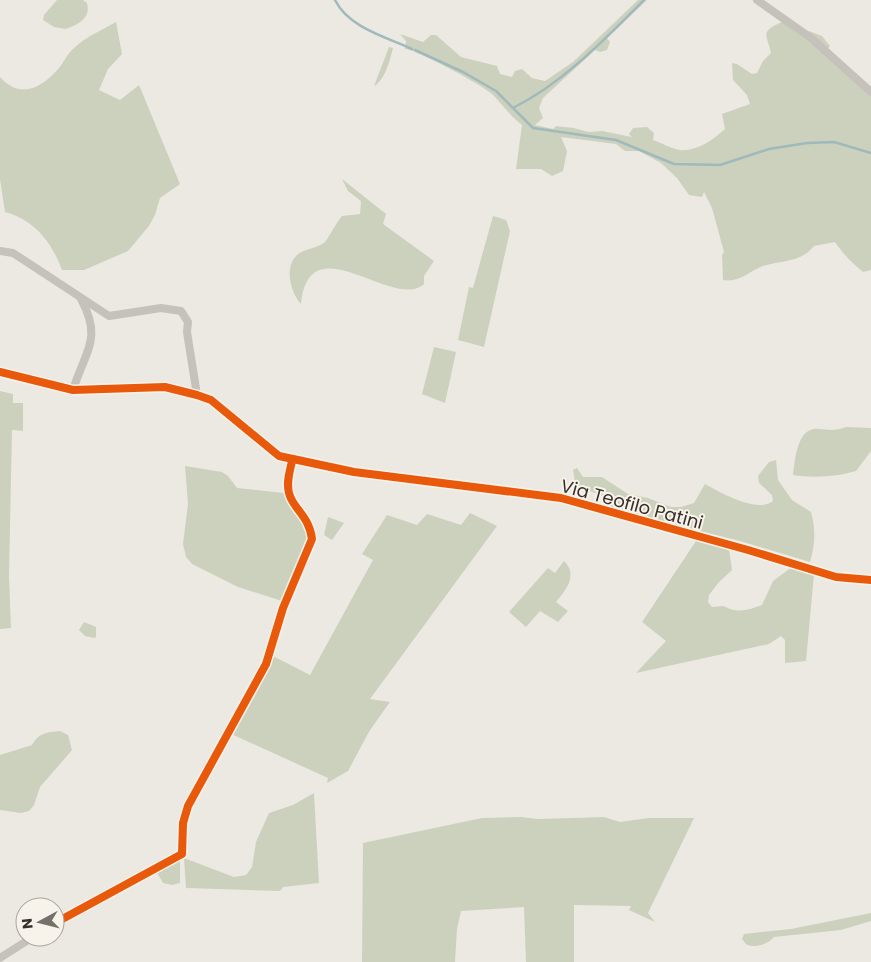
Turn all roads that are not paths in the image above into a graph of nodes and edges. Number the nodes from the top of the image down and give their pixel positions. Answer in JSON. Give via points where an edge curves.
{"nodes":[{"id":1,"x":757,"y":0,"type":"edge"},
{"id":2,"x":871,"y":92,"type":"edge"},
{"id":3,"x":0,"y":251,"type":"edge"},
{"id":4,"x":80,"y":298,"type":"junction"},
{"id":5,"x":0,"y":372,"type":"edge"},
{"id":6,"x":73,"y":390,"type":"junction"},
{"id":7,"x":197,"y":395,"type":"junction"},
{"id":8,"x":292,"y":460,"type":"junction"},
{"id":9,"x":871,"y":580,"type":"edge"},
{"id":10,"x":65,"y":918,"type":"edge"},
{"id":11,"x":17,"y":947,"type":"edge"},
{"id":12,"x":0,"y":958,"type":"edge"}],
"edges":[{"from":1,"to":2,"type":"street","via":[[811,38]]},
{"from":3,"to":4,"type":"street","via":[[13,253]]},
{"from":4,"to":6,"type":"street","via":[[93,330]]},
{"from":4,"to":7,"type":"street","via":[[109,316],[161,308],[181,311],[188,322]]},
{"from":5,"to":6,"type":"street"},
{"from":6,"to":7,"type":"street","via":[[165,387]]},
{"from":7,"to":8,"type":"street","name":"Via Teofilo Patini","via":[[211,400],[279,456]]},
{"from":8,"to":9,"type":"street","name":"Via Teofilo Patini","via":[[354,472],[561,498],[836,577]]},
{"from":8,"to":10,"type":"street","via":[[289,495],[311,528],[312,539],[283,608],[266,664],[188,806],[183,823],[182,854]]},
{"from":11,"to":12,"type":"street"}]}
